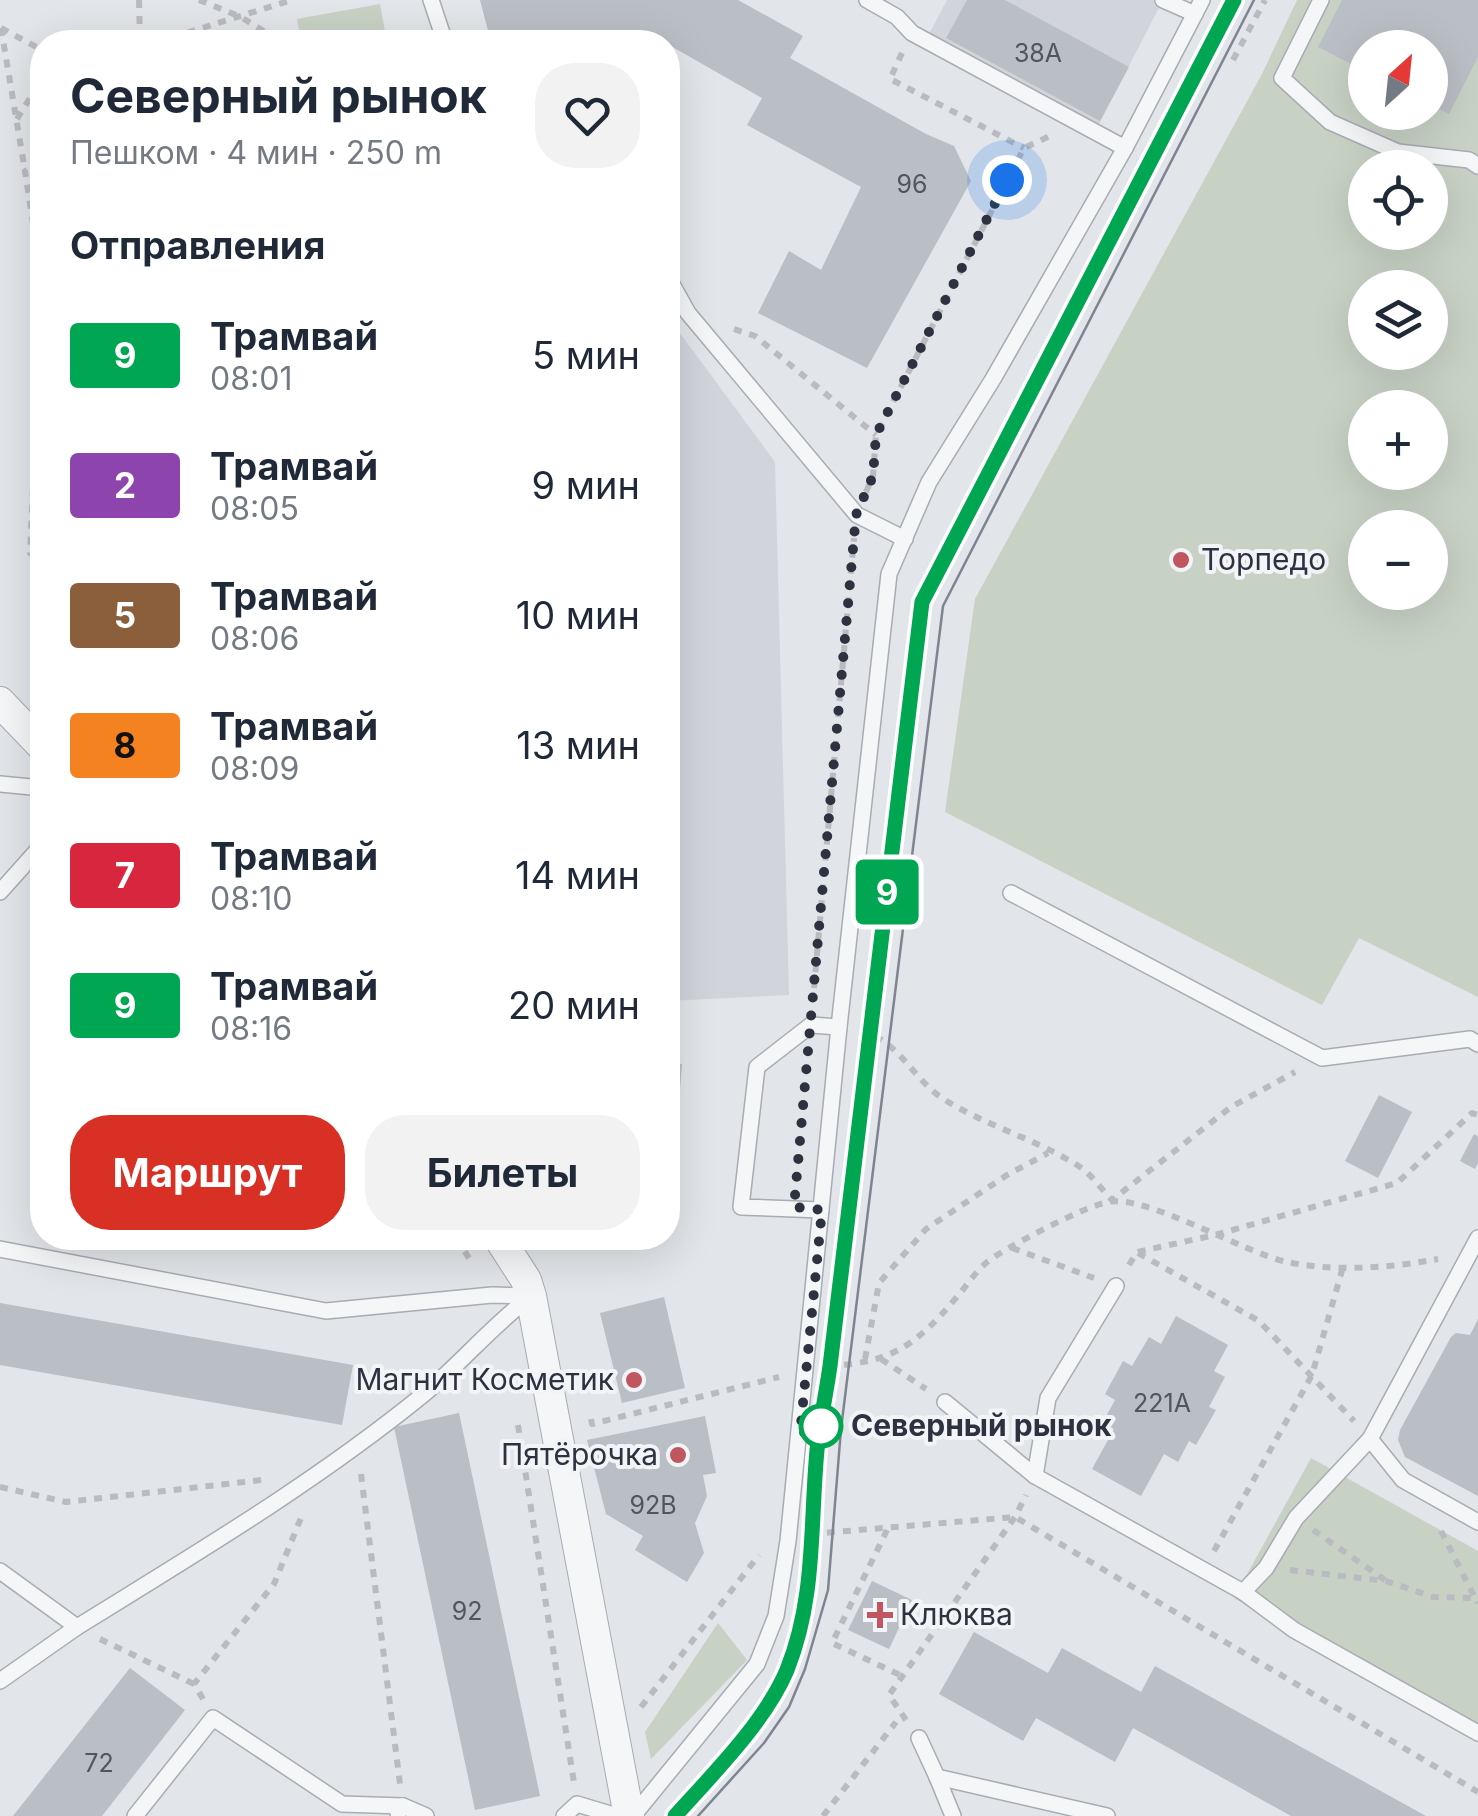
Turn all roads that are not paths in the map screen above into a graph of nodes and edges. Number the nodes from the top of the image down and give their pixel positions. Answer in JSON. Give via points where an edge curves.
{"nodes":[{"id":1,"x":431,"y":0,"type":"edge"},
{"id":2,"x":867,"y":0,"type":"edge"},
{"id":3,"x":906,"y":0,"type":"edge"},
{"id":4,"x":1163,"y":0,"type":"edge"},
{"id":5,"x":1321,"y":0,"type":"edge"},
{"id":6,"x":1198,"y":7,"type":"edge"},
{"id":7,"x":897,"y":17,"type":"junction"},
{"id":8,"x":441,"y":30,"type":"edge"},
{"id":9,"x":1478,"y":144,"type":"edge"},
{"id":10,"x":1125,"y":148,"type":"junction"},
{"id":11,"x":1474,"y":163,"type":"edge"},
{"id":12,"x":680,"y":299,"type":"edge"},
{"id":13,"x":904,"y":539,"type":"junction"},
{"id":14,"x":0,"y":702,"type":"edge"},
{"id":15,"x":30,"y":733,"type":"edge"},
{"id":16,"x":0,"y":784,"type":"edge"},
{"id":17,"x":30,"y":787,"type":"edge"},
{"id":18,"x":30,"y":858,"type":"edge"},
{"id":19,"x":0,"y":892,"type":"edge"},
{"id":20,"x":1011,"y":894,"type":"dead end"},
{"id":21,"x":839,"y":1027,"type":"junction"},
{"id":22,"x":1475,"y":1036,"type":"edge"},
{"id":23,"x":822,"y":1210,"type":"junction"},
{"id":24,"x":1478,"y":1238,"type":"edge"},
{"id":25,"x":0,"y":1249,"type":"edge"},
{"id":26,"x":507,"y":1250,"type":"edge"},
{"id":27,"x":1116,"y":1286,"type":"road end"},
{"id":28,"x":531,"y":1296,"type":"junction"},
{"id":29,"x":945,"y":1402,"type":"road end"},
{"id":30,"x":1370,"y":1439,"type":"junction"},
{"id":31,"x":1035,"y":1476,"type":"junction"},
{"id":32,"x":1478,"y":1522,"type":"edge"},
{"id":33,"x":0,"y":1570,"type":"edge"},
{"id":34,"x":1243,"y":1592,"type":"junction"},
{"id":35,"x":76,"y":1627,"type":"junction"},
{"id":36,"x":0,"y":1681,"type":"edge"},
{"id":37,"x":1478,"y":1733,"type":"edge"},
{"id":38,"x":918,"y":1738,"type":"road end"},
{"id":39,"x":937,"y":1776,"type":"junction"},
{"id":40,"x":399,"y":1811,"type":"edge"},
{"id":41,"x":136,"y":1816,"type":"edge"},
{"id":42,"x":426,"y":1816,"type":"edge"},
{"id":43,"x":564,"y":1816,"type":"edge"},
{"id":44,"x":617,"y":1816,"type":"edge"},
{"id":45,"x":631,"y":1816,"type":"edge"},
{"id":46,"x":952,"y":1816,"type":"edge"},
{"id":47,"x":1107,"y":1816,"type":"edge"}],
"edges":[{"from":1,"to":8,"type":"lane"},
{"from":2,"to":7,"type":"lane"},
{"from":3,"to":7,"type":"lane"},
{"from":4,"to":6,"type":"lane"},
{"from":5,"to":11,"type":"lane","via":[[1282,78],[1330,122],[1381,145]]},
{"from":6,"to":10,"type":"lane"},
{"from":7,"to":10,"type":"lane","via":[[912,34]]},
{"from":9,"to":11,"type":"lane"},
{"from":10,"to":13,"type":"lane","via":[[929,482]]},
{"from":12,"to":13,"type":"lane","via":[[856,515]]},
{"from":13,"to":21,"type":"lane","via":[[889,574]]},
{"from":14,"to":15,"type":"street"},
{"from":16,"to":17,"type":"lane"},
{"from":18,"to":19,"type":"lane"},
{"from":20,"to":22,"type":"lane","via":[[1322,1058]]},
{"from":21,"to":23,"type":"lane"},
{"from":21,"to":23,"type":"lane","via":[[811,1025],[757,1066],[741,1207]]},
{"from":23,"to":45,"type":"lane","via":[[776,1616],[757,1664]]},
{"from":24,"to":30,"type":"lane"},
{"from":25,"to":28,"type":"lane","via":[[326,1311]]},
{"from":26,"to":28,"type":"street"},
{"from":27,"to":31,"type":"lane","via":[[1048,1398]]},
{"from":28,"to":35,"type":"lane","via":[[425,1393],[270,1507]]},
{"from":28,"to":45,"type":"street"},
{"from":29,"to":31,"type":"lane"},
{"from":30,"to":32,"type":"lane","via":[[1402,1480]]},
{"from":30,"to":34,"type":"lane","via":[[1296,1518]]},
{"from":31,"to":34,"type":"lane"},
{"from":33,"to":35,"type":"lane"},
{"from":34,"to":37,"type":"lane","via":[[1294,1630]]},
{"from":35,"to":36,"type":"lane"},
{"from":38,"to":39,"type":"lane"},
{"from":39,"to":46,"type":"lane"},
{"from":39,"to":47,"type":"lane"},
{"from":40,"to":41,"type":"lane","via":[[342,1804],[213,1718]]},
{"from":40,"to":42,"type":"lane"},
{"from":43,"to":44,"type":"lane","via":[[577,1804]]}]}
